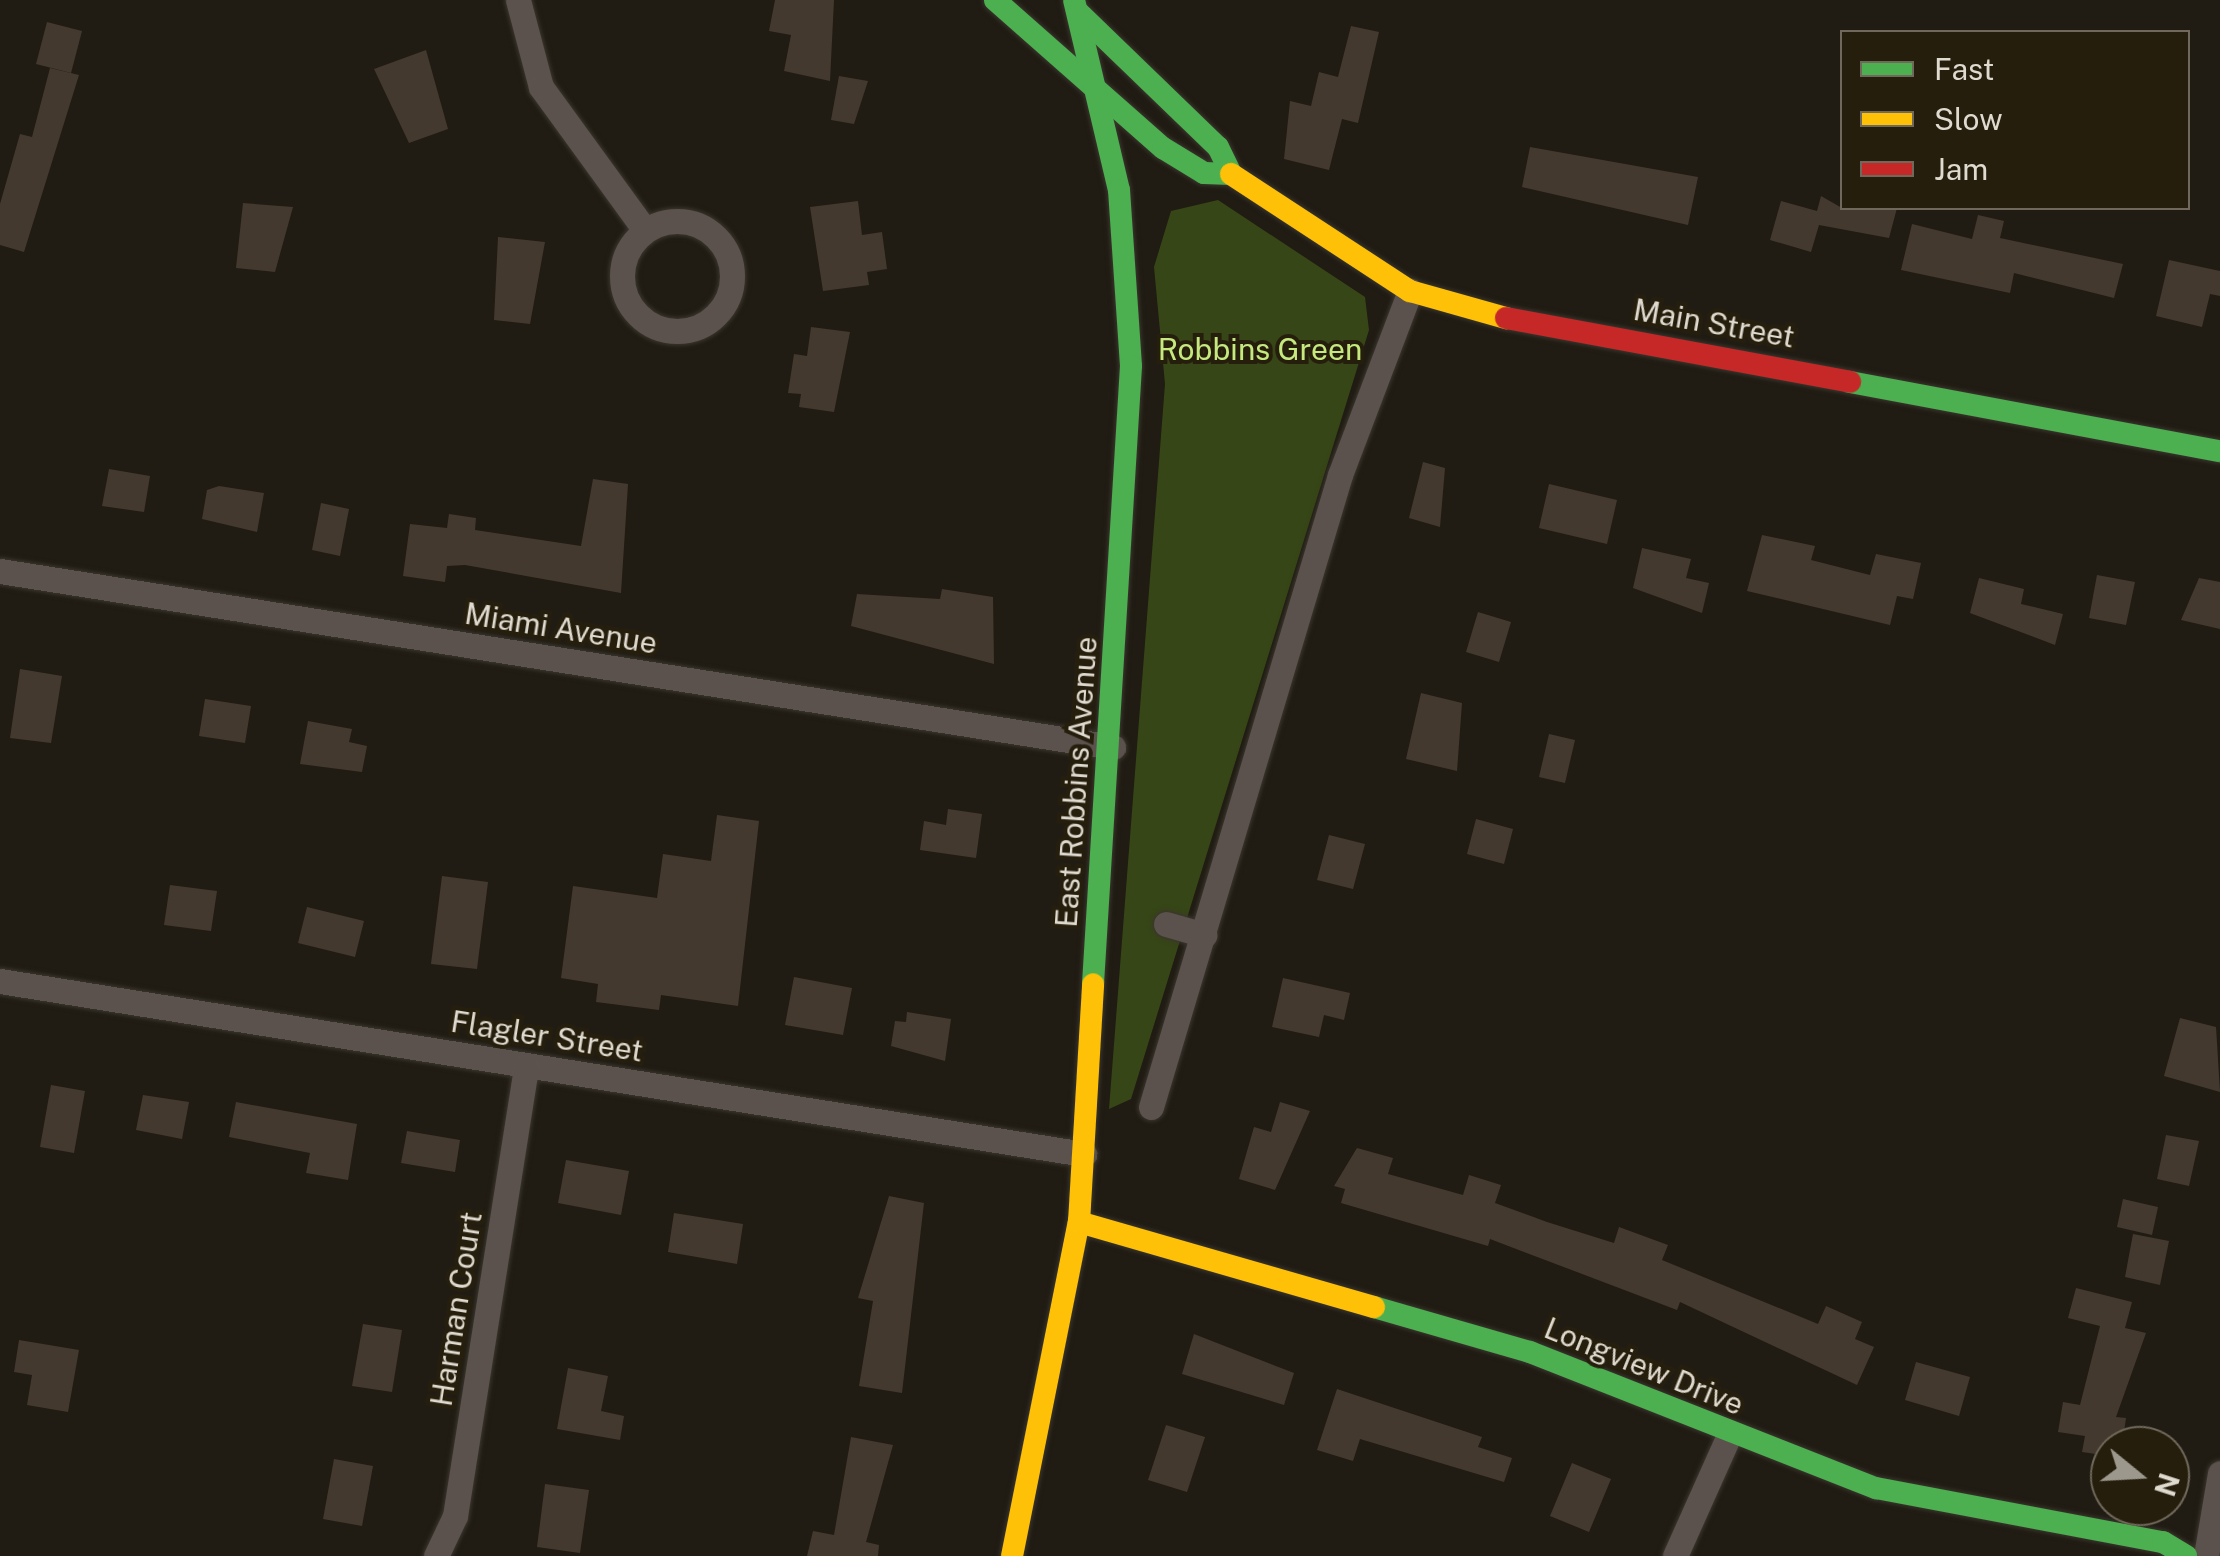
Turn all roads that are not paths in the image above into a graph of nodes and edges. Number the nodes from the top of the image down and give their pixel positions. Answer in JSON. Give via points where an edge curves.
{"nodes":[{"id":1,"x":518,"y":0,"type":"edge"},
{"id":2,"x":995,"y":0,"type":"edge"},
{"id":3,"x":1072,"y":3,"type":"edge"},
{"id":4,"x":1094,"y":88,"type":"junction"},
{"id":5,"x":1230,"y":174,"type":"junction"},
{"id":6,"x":644,"y":230,"type":"junction"},
{"id":7,"x":1410,"y":291,"type":"junction"},
{"id":8,"x":2220,"y":451,"type":"edge"},
{"id":9,"x":0,"y":571,"type":"edge"},
{"id":10,"x":1113,"y":748,"type":"junction"},
{"id":11,"x":1166,"y":924,"type":"dead end"},
{"id":12,"x":1204,"y":934,"type":"junction"},
{"id":13,"x":0,"y":981,"type":"edge"},
{"id":14,"x":526,"y":1067,"type":"junction"},
{"id":15,"x":1151,"y":1107,"type":"dead end"},
{"id":16,"x":1084,"y":1154,"type":"junction"},
{"id":17,"x":1079,"y":1222,"type":"junction"},
{"id":18,"x":1730,"y":1434,"type":"junction"},
{"id":19,"x":2220,"y":1473,"type":"edge"},
{"id":20,"x":436,"y":1556,"type":"edge"},
{"id":21,"x":1012,"y":1556,"type":"edge"},
{"id":22,"x":1675,"y":1556,"type":"edge"},
{"id":23,"x":2186,"y":1556,"type":"edge"},
{"id":24,"x":2206,"y":1556,"type":"edge"}],
"edges":[{"from":1,"to":6,"type":"street","via":[[542,87]]},
{"from":2,"to":4,"type":"main road"},
{"from":3,"to":4,"type":"main road","name":"East Robbins Avenue"},
{"from":3,"to":5,"type":"main road","via":[[1218,146]]},
{"from":4,"to":5,"type":"main road","via":[[1188,165]]},
{"from":4,"to":10,"type":"main road","name":"East Robbins Avenue","via":[[1119,190],[1131,366]]},
{"from":5,"to":7,"type":"main road","name":"Main Street"},
{"from":6,"to":6,"type":"street","via":[[621,270],[636,314],[680,332],[709,321],[729,296],[726,249],[689,221]]},
{"from":7,"to":8,"type":"main road","name":"Main Street","via":[[1475,312]]},
{"from":7,"to":12,"type":"street","via":[[1340,476]]},
{"from":9,"to":10,"type":"street","name":"Miami Avenue"},
{"from":10,"to":16,"type":"main road","name":"East Robbins Avenue"},
{"from":11,"to":12,"type":"street"},
{"from":12,"to":15,"type":"street"},
{"from":13,"to":14,"type":"street","name":"Flagler Street"},
{"from":14,"to":16,"type":"street","name":"Flagler Street"},
{"from":14,"to":20,"type":"street","name":"Harman Court","via":[[458,1500]]},
{"from":16,"to":17,"type":"main road","name":"East Robbins Avenue"},
{"from":17,"to":18,"type":"main road","name":"Longview Drive","via":[[1530,1352]]},
{"from":17,"to":21,"type":"main road","name":"East Robbins Avenue"},
{"from":18,"to":22,"type":"street"},
{"from":18,"to":23,"type":"main road","name":"Longview Drive","via":[[1876,1488],[2163,1542]]},
{"from":19,"to":24,"type":"street"}]}
